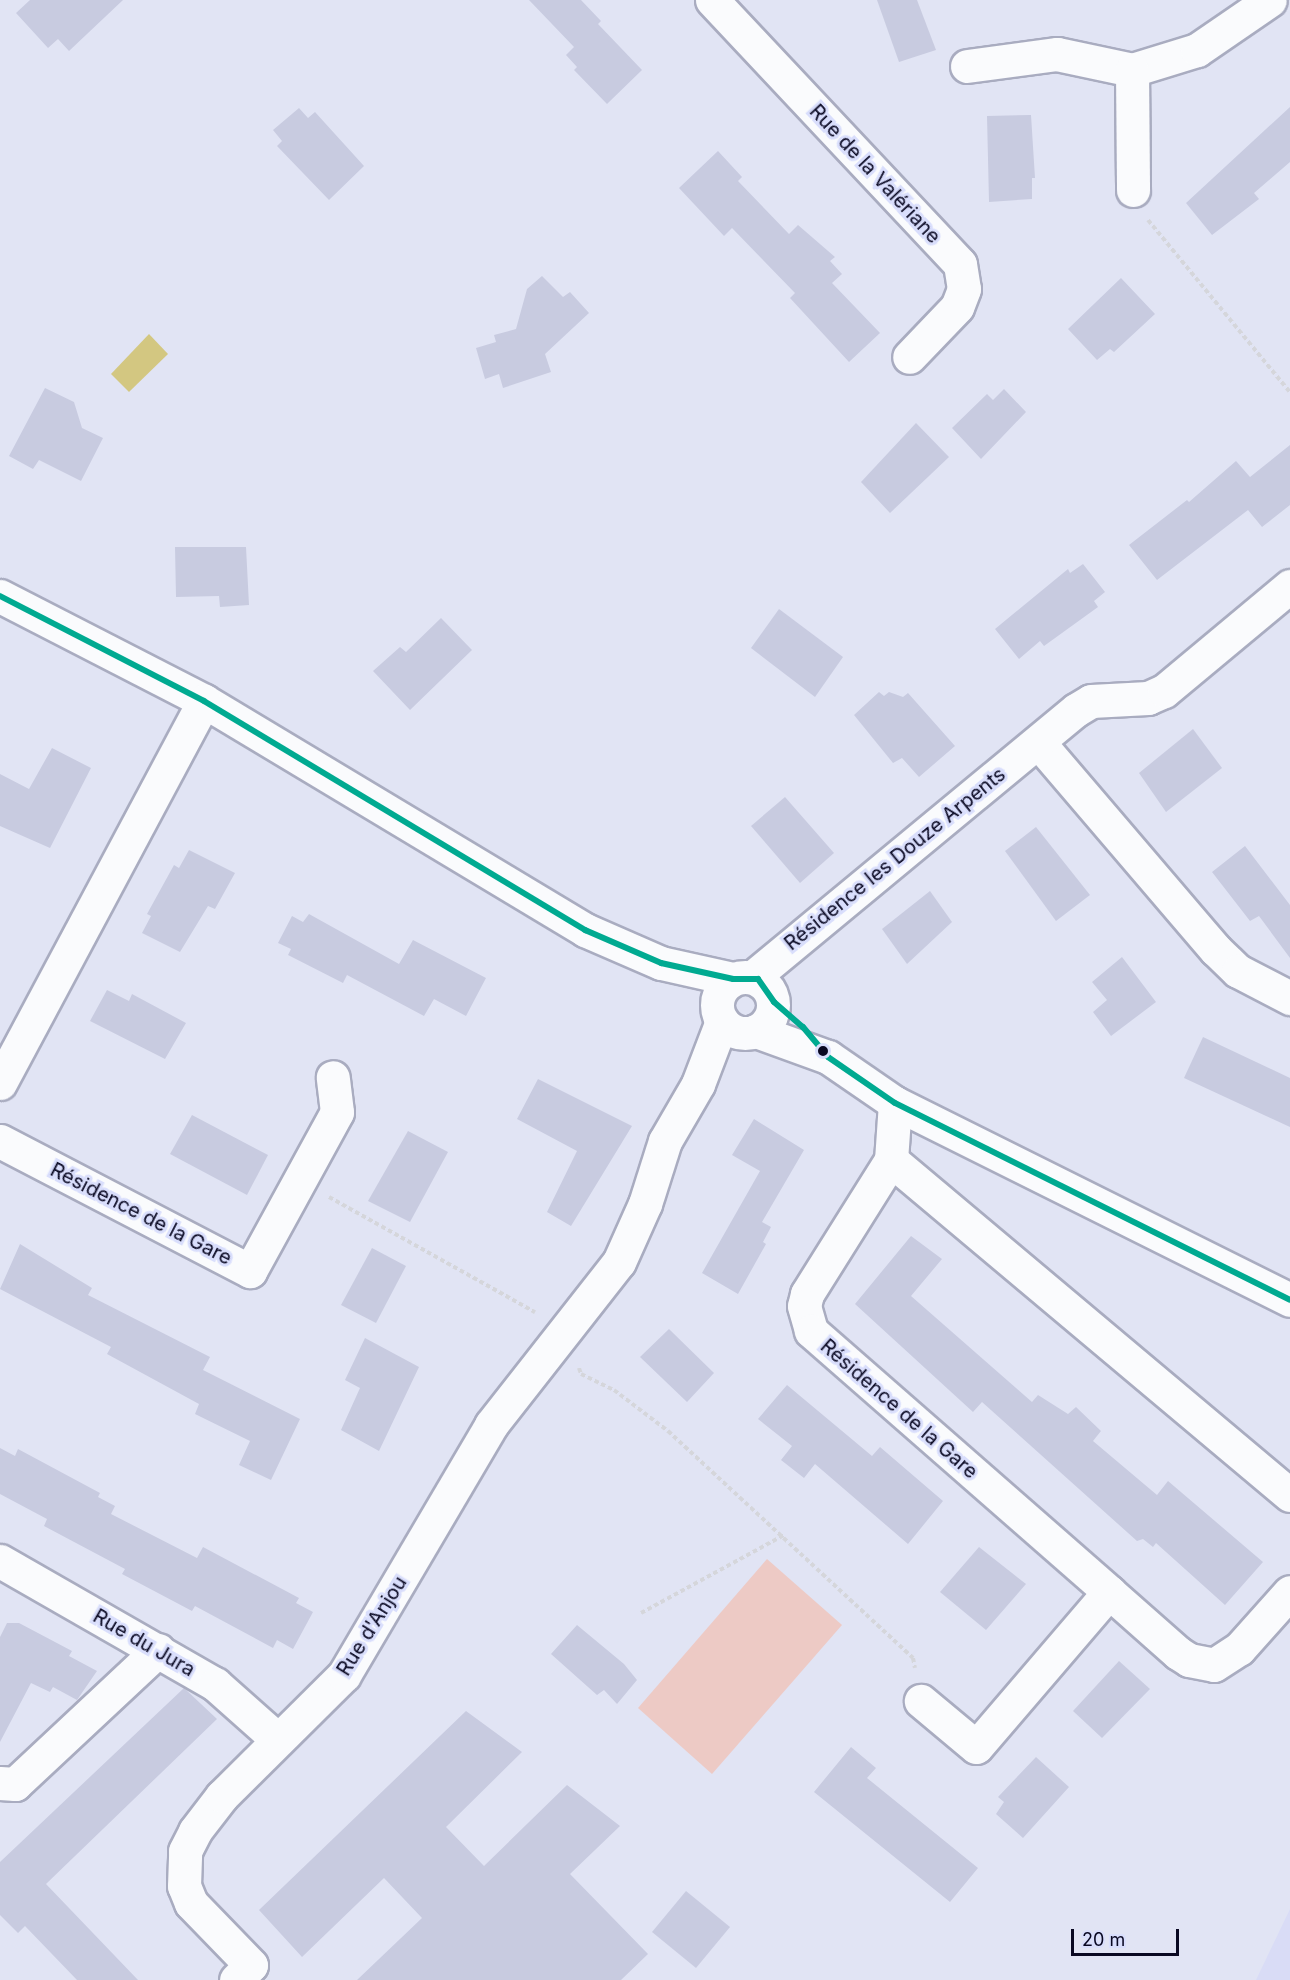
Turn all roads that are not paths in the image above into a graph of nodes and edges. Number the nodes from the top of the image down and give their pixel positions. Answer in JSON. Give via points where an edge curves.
{"nodes":[{"id":1,"x":712,"y":0,"type":"edge"},
{"id":2,"x":1270,"y":0,"type":"edge"},
{"id":3,"x":967,"y":66,"type":"dead end"},
{"id":4,"x":1132,"y":70,"type":"junction"},
{"id":5,"x":1133,"y":190,"type":"road end"},
{"id":6,"x":909,"y":357,"type":"dead end"},
{"id":7,"x":1290,"y":586,"type":"edge"},
{"id":8,"x":0,"y":596,"type":"edge"},
{"id":9,"x":204,"y":701,"type":"junction"},
{"id":10,"x":1039,"y":742,"type":"junction"},
{"id":11,"x":662,"y":963,"type":"junction"},
{"id":12,"x":757,"y":987,"type":"junction"},
{"id":13,"x":1290,"y":998,"type":"edge"},
{"id":14,"x":736,"y":1023,"type":"junction"},
{"id":15,"x":828,"y":1057,"type":"junction"},
{"id":16,"x":333,"y":1077,"type":"dead end"},
{"id":17,"x":0,"y":1083,"type":"edge"},
{"id":18,"x":895,"y":1103,"type":"junction"},
{"id":19,"x":0,"y":1141,"type":"edge"},
{"id":20,"x":891,"y":1160,"type":"junction"},
{"id":21,"x":1290,"y":1300,"type":"edge"},
{"id":22,"x":1290,"y":1494,"type":"edge"},
{"id":23,"x":0,"y":1561,"type":"edge"},
{"id":24,"x":1109,"y":1592,"type":"junction"},
{"id":25,"x":1290,"y":1592,"type":"edge"},
{"id":26,"x":158,"y":1650,"type":"junction"},
{"id":27,"x":921,"y":1701,"type":"road end"},
{"id":28,"x":277,"y":1739,"type":"junction"},
{"id":29,"x":0,"y":1783,"type":"edge"},
{"id":30,"x":251,"y":1975,"type":"edge"}],
"edges":[{"from":1,"to":6,"type":"street","name":"Rue de la Valériane","via":[[960,264],[964,289],[957,308]]},
{"from":2,"to":4,"type":"street","via":[[1197,50]]},
{"from":3,"to":4,"type":"street","via":[[1058,54]]},
{"from":4,"to":5,"type":"street"},
{"from":7,"to":10,"type":"street","name":"Résidence les Douze Arpents","via":[[1164,691],[1148,698],[1092,701]]},
{"from":8,"to":9,"type":"street"},
{"from":9,"to":11,"type":"street","via":[[582,928]]},
{"from":9,"to":17,"type":"street"},
{"from":10,"to":12,"type":"street","name":"Résidence les Douze Arpents","via":[[800,939]]},
{"from":10,"to":13,"type":"street","via":[[1216,950],[1238,971]]},
{"from":11,"to":12,"type":"street"},
{"from":11,"to":14,"type":"street","via":[[690,991]]},
{"from":12,"to":14,"type":"street","via":[[770,1020]]},
{"from":12,"to":14,"type":"street","via":[[719,992]]},
{"from":12,"to":15,"type":"street","via":[[803,1027]]},
{"from":14,"to":15,"type":"street"},
{"from":14,"to":28,"type":"street","name":"Rue d'Anjou","via":[[665,1141],[645,1204],[619,1262],[490,1425],[344,1675]]},
{"from":15,"to":18,"type":"street"},
{"from":16,"to":19,"type":"street","name":"Résidence de la Gare","via":[[337,1112],[250,1271]]},
{"from":18,"to":20,"type":"street","name":"Résidence de la Gare"},
{"from":18,"to":21,"type":"street"},
{"from":20,"to":22,"type":"street"},
{"from":20,"to":24,"type":"street","name":"Résidence de la Gare","via":[[807,1294],[804,1306],[811,1331]]},
{"from":23,"to":26,"type":"street","name":"Rue du Jura"},
{"from":24,"to":25,"type":"street","name":"Résidence de la Gare","via":[[1184,1657],[1214,1665],[1239,1649]]},
{"from":24,"to":27,"type":"street","via":[[976,1747]]},
{"from":26,"to":28,"type":"street","name":"Rue du Jura","via":[[215,1684]]},
{"from":26,"to":29,"type":"street","via":[[15,1784]]},
{"from":28,"to":30,"type":"street","name":"Rue d'Anjou","via":[[208,1813],[185,1851],[182,1871],[191,1903]]}]}
